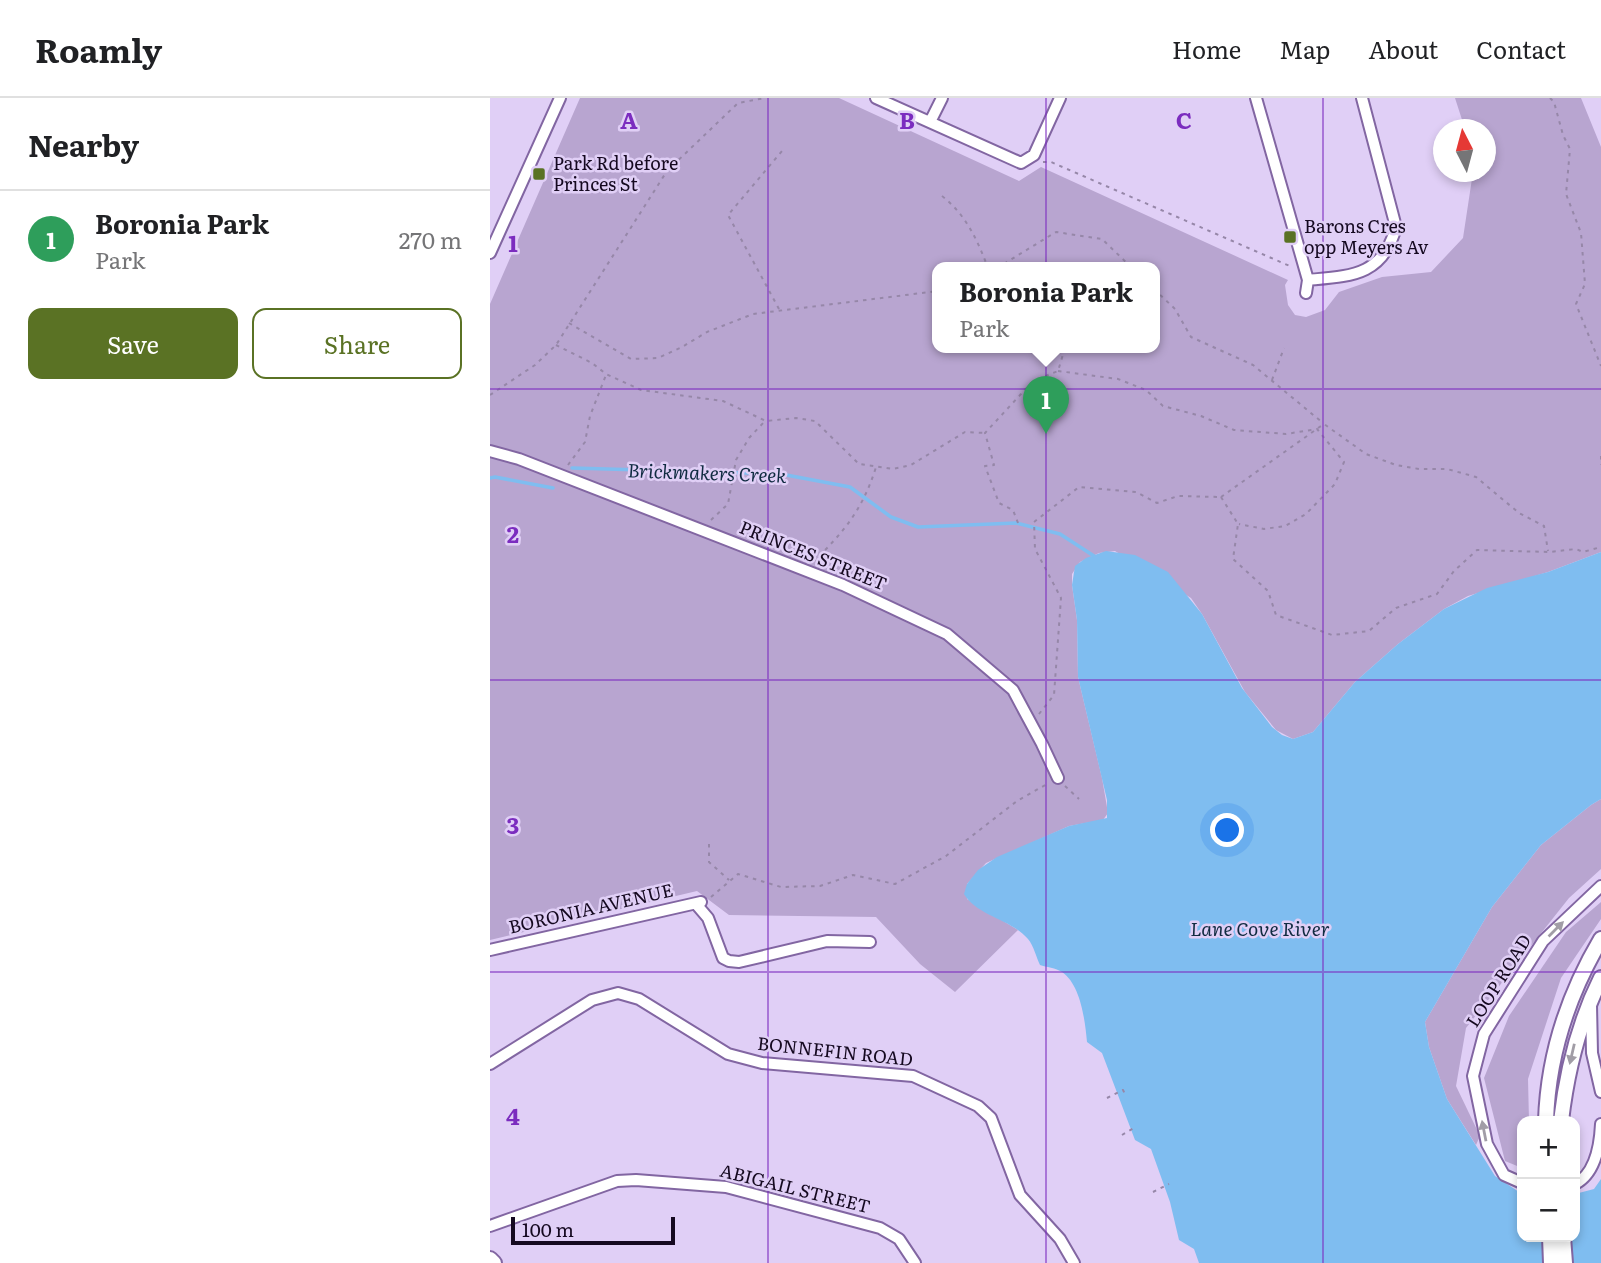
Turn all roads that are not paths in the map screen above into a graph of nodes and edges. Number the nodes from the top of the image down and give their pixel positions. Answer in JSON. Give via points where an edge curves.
{"nodes":[{"id":1,"x":559,"y":98,"type":"edge"},
{"id":2,"x":876,"y":98,"type":"edge"},
{"id":3,"x":942,"y":98,"type":"edge"},
{"id":4,"x":1059,"y":98,"type":"edge"},
{"id":5,"x":1256,"y":98,"type":"edge"},
{"id":6,"x":1362,"y":98,"type":"edge"},
{"id":7,"x":930,"y":122,"type":"junction"},
{"id":8,"x":490,"y":253,"type":"edge"},
{"id":9,"x":1308,"y":280,"type":"junction"},
{"id":10,"x":1306,"y":293,"type":"dead end"},
{"id":11,"x":490,"y":451,"type":"edge"},
{"id":12,"x":1058,"y":778,"type":"road end"},
{"id":13,"x":1601,"y":886,"type":"edge"},
{"id":14,"x":1601,"y":939,"type":"edge"},
{"id":15,"x":870,"y":942,"type":"dead end"},
{"id":16,"x":490,"y":950,"type":"edge"},
{"id":17,"x":1601,"y":978,"type":"edge"},
{"id":18,"x":1590,"y":999,"type":"junction"},
{"id":19,"x":490,"y":1064,"type":"edge"},
{"id":20,"x":1601,"y":1092,"type":"edge"},
{"id":21,"x":1546,"y":1116,"type":"edge"},
{"id":22,"x":1562,"y":1116,"type":"edge"},
{"id":23,"x":1601,"y":1124,"type":"edge"},
{"id":24,"x":1517,"y":1181,"type":"edge"},
{"id":25,"x":1580,"y":1181,"type":"edge"},
{"id":26,"x":490,"y":1226,"type":"edge"},
{"id":27,"x":1550,"y":1242,"type":"edge"},
{"id":28,"x":1563,"y":1242,"type":"edge"},
{"id":29,"x":490,"y":1259,"type":"edge"},
{"id":30,"x":494,"y":1263,"type":"edge"},
{"id":31,"x":915,"y":1263,"type":"edge"},
{"id":32,"x":1074,"y":1263,"type":"edge"},
{"id":33,"x":1552,"y":1263,"type":"edge"},
{"id":34,"x":1565,"y":1263,"type":"edge"}],
"edges":[{"from":1,"to":8,"type":"street"},
{"from":2,"to":7,"type":"street"},
{"from":3,"to":7,"type":"street"},
{"from":4,"to":7,"type":"street","via":[[1034,155],[1021,163]]},
{"from":5,"to":9,"type":"street"},
{"from":6,"to":9,"type":"street","via":[[1396,227],[1391,246],[1374,264],[1353,276]]},
{"from":9,"to":10,"type":"street"},
{"from":11,"to":12,"type":"street","name":"PRINCES STREET","via":[[843,585],[947,634],[1013,690]]},
{"from":24,"to":13,"type":"street","name":"LOOP ROAD","one_way":true,"via":[[1504,1175],[1487,1144],[1473,1076],[1484,1034],[1543,942]]},
{"from":14,"to":21,"type":"main road","via":[[1563,1020]]},
{"from":15,"to":16,"type":"street","name":"BORONIA AVENUE","via":[[827,942],[729,961],[723,958],[698,903]]},
{"from":17,"to":18,"type":"main road"},
{"from":18,"to":20,"type":"street","via":[[1592,1053]]},
{"from":18,"to":22,"type":"main road","one_way":true,"via":[[1571,1057]]},
{"from":19,"to":32,"type":"street","name":"BONNEFIN ROAD","via":[[592,1000],[618,993],[639,999],[738,1058],[918,1077],[978,1106],[991,1118],[1020,1195],[1060,1239]]},
{"from":23,"to":25,"type":"street","via":[[1600,1145]]},
{"from":26,"to":31,"type":"street","name":"ABIGAIL STREET","via":[[617,1181],[726,1187],[880,1228],[899,1239]]},
{"from":27,"to":33,"type":"main road"},
{"from":28,"to":34,"type":"main road"},
{"from":29,"to":30,"type":"main road"}]}
